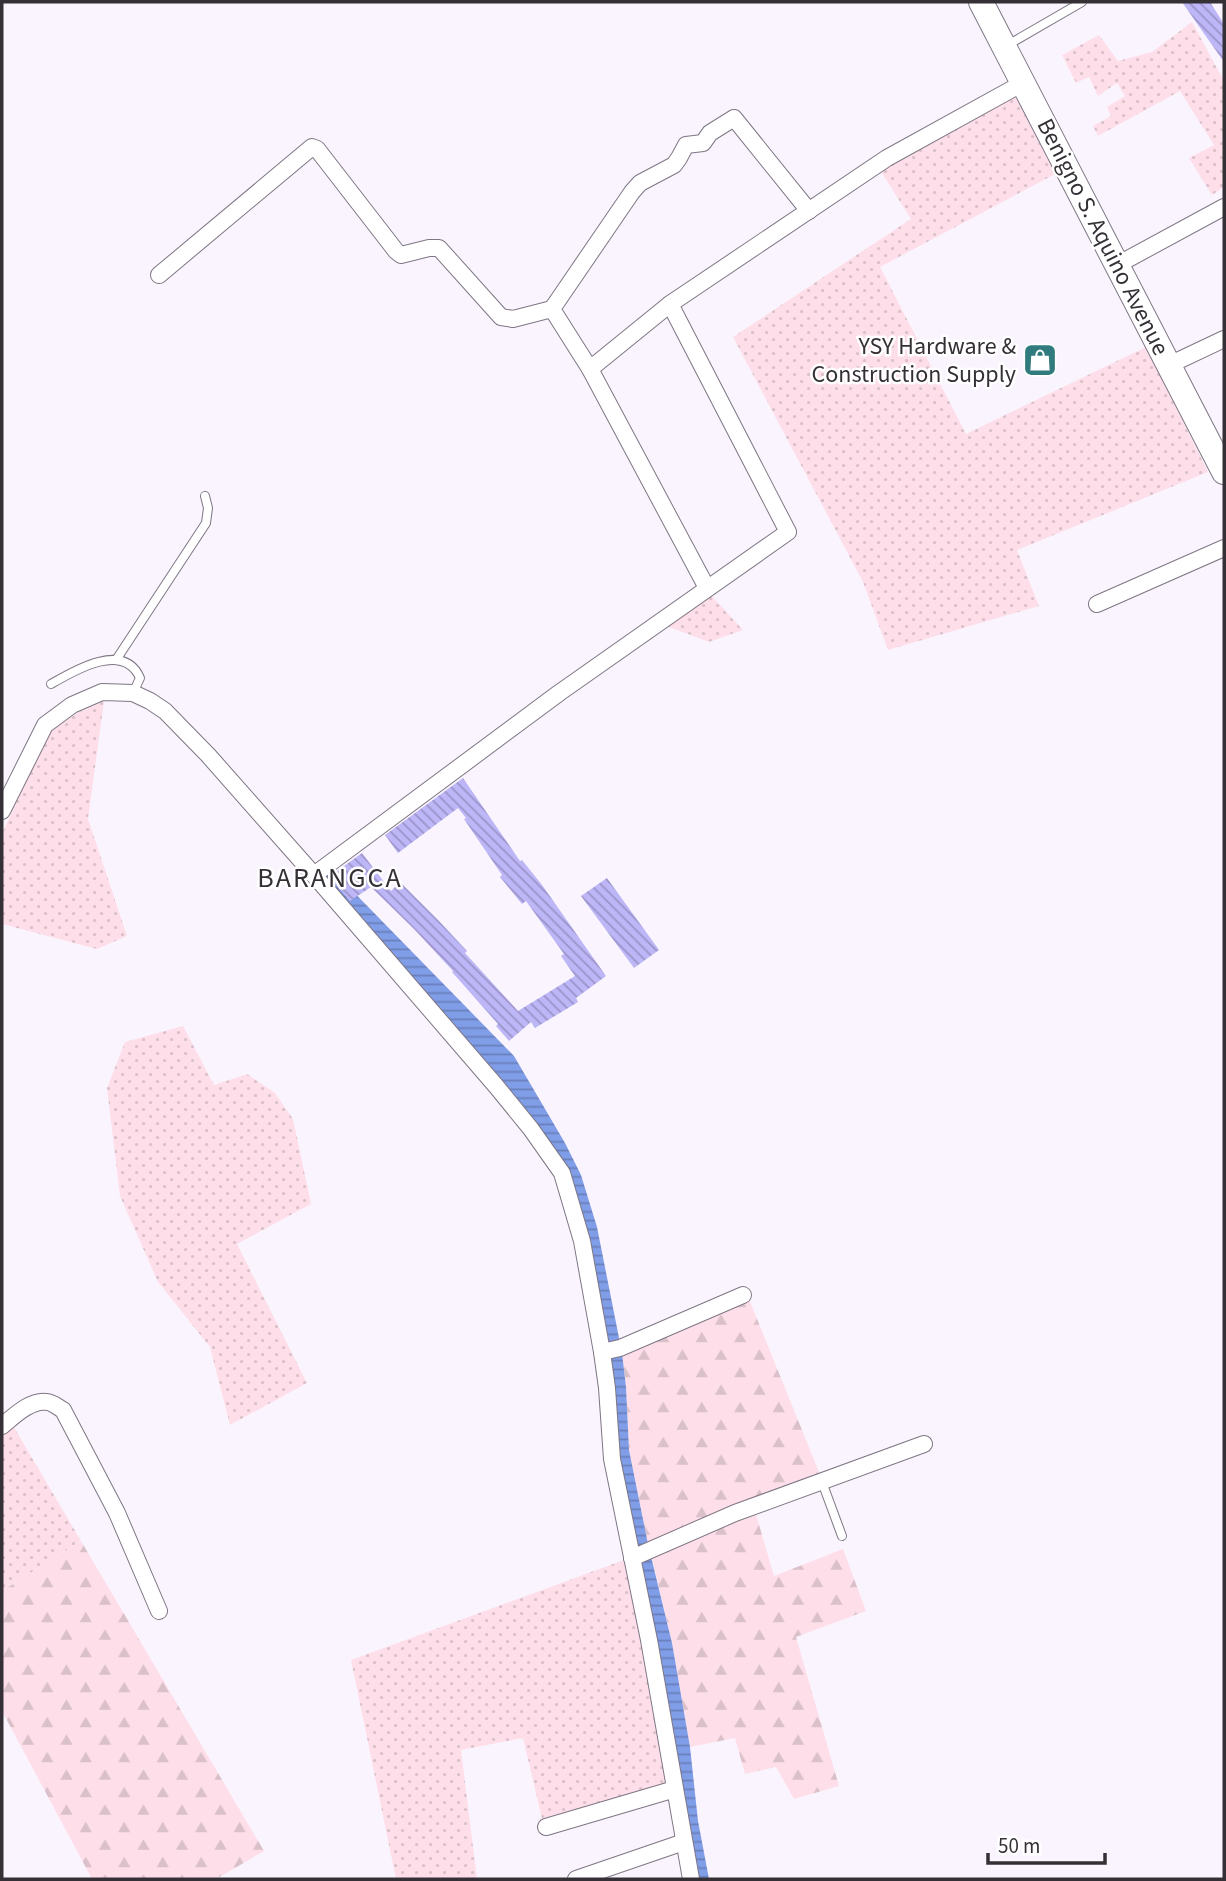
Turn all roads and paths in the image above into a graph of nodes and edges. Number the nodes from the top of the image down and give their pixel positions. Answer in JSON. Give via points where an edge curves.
{"nodes":[{"id":1,"x":981,"y":2,"type":"edge"},
{"id":2,"x":1082,"y":2,"type":"edge"},
{"id":3,"x":1004,"y":47,"type":"junction"},
{"id":4,"x":1023,"y":83,"type":"junction"},
{"id":5,"x":1224,"y":207,"type":"edge"},
{"id":6,"x":809,"y":211,"type":"junction"},
{"id":7,"x":1117,"y":265,"type":"junction"},
{"id":8,"x":159,"y":275,"type":"dead end"},
{"id":9,"x":670,"y":304,"type":"junction"},
{"id":10,"x":552,"y":309,"type":"junction"},
{"id":11,"x":1224,"y":339,"type":"edge"},
{"id":12,"x":1169,"y":365,"type":"junction"},
{"id":13,"x":590,"y":369,"type":"junction"},
{"id":14,"x":1224,"y":472,"type":"edge"},
{"id":15,"x":205,"y":496,"type":"dead end"},
{"id":16,"x":1224,"y":548,"type":"edge"},
{"id":17,"x":708,"y":588,"type":"junction"},
{"id":18,"x":1097,"y":604,"type":"dead end"},
{"id":19,"x":116,"y":660,"type":"junction"},
{"id":20,"x":51,"y":684,"type":"dead end"},
{"id":21,"x":132,"y":693,"type":"junction"},
{"id":22,"x":2,"y":811,"type":"edge"},
{"id":23,"x":314,"y":875,"type":"junction"},
{"id":24,"x":743,"y":1295,"type":"dead end"},
{"id":25,"x":602,"y":1352,"type":"junction"},
{"id":26,"x":2,"y":1426,"type":"edge"},
{"id":27,"x":924,"y":1444,"type":"dead end"},
{"id":28,"x":822,"y":1482,"type":"junction"},
{"id":29,"x":842,"y":1536,"type":"dead end"},
{"id":30,"x":632,"y":1558,"type":"junction"},
{"id":31,"x":159,"y":1611,"type":"dead end"},
{"id":32,"x":675,"y":1789,"type":"junction"},
{"id":33,"x":546,"y":1827,"type":"dead end"},
{"id":34,"x":684,"y":1842,"type":"junction"},
{"id":35,"x":576,"y":1879,"type":"edge"},
{"id":36,"x":691,"y":1879,"type":"edge"}],
"edges":[{"from":1,"to":3,"type":"main road","name":"Benigno S. Aquino Avenue"},
{"from":2,"to":3,"type":"lane"},
{"from":3,"to":4,"type":"main road","name":"Benigno S. Aquino Avenue"},
{"from":4,"to":6,"type":"street","via":[[887,158]]},
{"from":4,"to":7,"type":"main road","name":"Benigno S. Aquino Avenue"},
{"from":5,"to":7,"type":"street"},
{"from":6,"to":9,"type":"street"},
{"from":6,"to":10,"type":"street","via":[[734,118],[703,143],[685,145],[674,164],[640,183]]},
{"from":7,"to":12,"type":"main road","name":"Benigno S. Aquino Avenue"},
{"from":8,"to":10,"type":"street","via":[[312,147],[401,255],[439,248],[501,317]]},
{"from":9,"to":13,"type":"street"},
{"from":9,"to":17,"type":"street","via":[[788,531]]},
{"from":10,"to":13,"type":"street"},
{"from":11,"to":12,"type":"street"},
{"from":12,"to":14,"type":"main road","name":"Benigno S. Aquino Avenue"},
{"from":13,"to":17,"type":"street"},
{"from":15,"to":19,"type":"lane","via":[[206,523]]},
{"from":16,"to":18,"type":"street"},
{"from":17,"to":23,"type":"street"},
{"from":19,"to":20,"type":"lane","via":[[86,665]]},
{"from":19,"to":21,"type":"lane","via":[[129,663],[140,678]]},
{"from":21,"to":22,"type":"street","via":[[102,692],[72,705],[46,725]]},
{"from":21,"to":23,"type":"street","via":[[165,711]]},
{"from":23,"to":25,"type":"street","via":[[496,1086],[562,1173],[582,1241]]},
{"from":24,"to":25,"type":"street"},
{"from":25,"to":30,"type":"street","via":[[612,1460]]},
{"from":26,"to":31,"type":"street","via":[[34,1404],[47,1402],[63,1410],[117,1513]]},
{"from":27,"to":28,"type":"street"},
{"from":28,"to":29,"type":"lane"},
{"from":28,"to":30,"type":"street","via":[[735,1513]]},
{"from":30,"to":32,"type":"street"},
{"from":32,"to":33,"type":"street"},
{"from":32,"to":34,"type":"street"},
{"from":34,"to":35,"type":"street"},
{"from":34,"to":36,"type":"street"}]}
